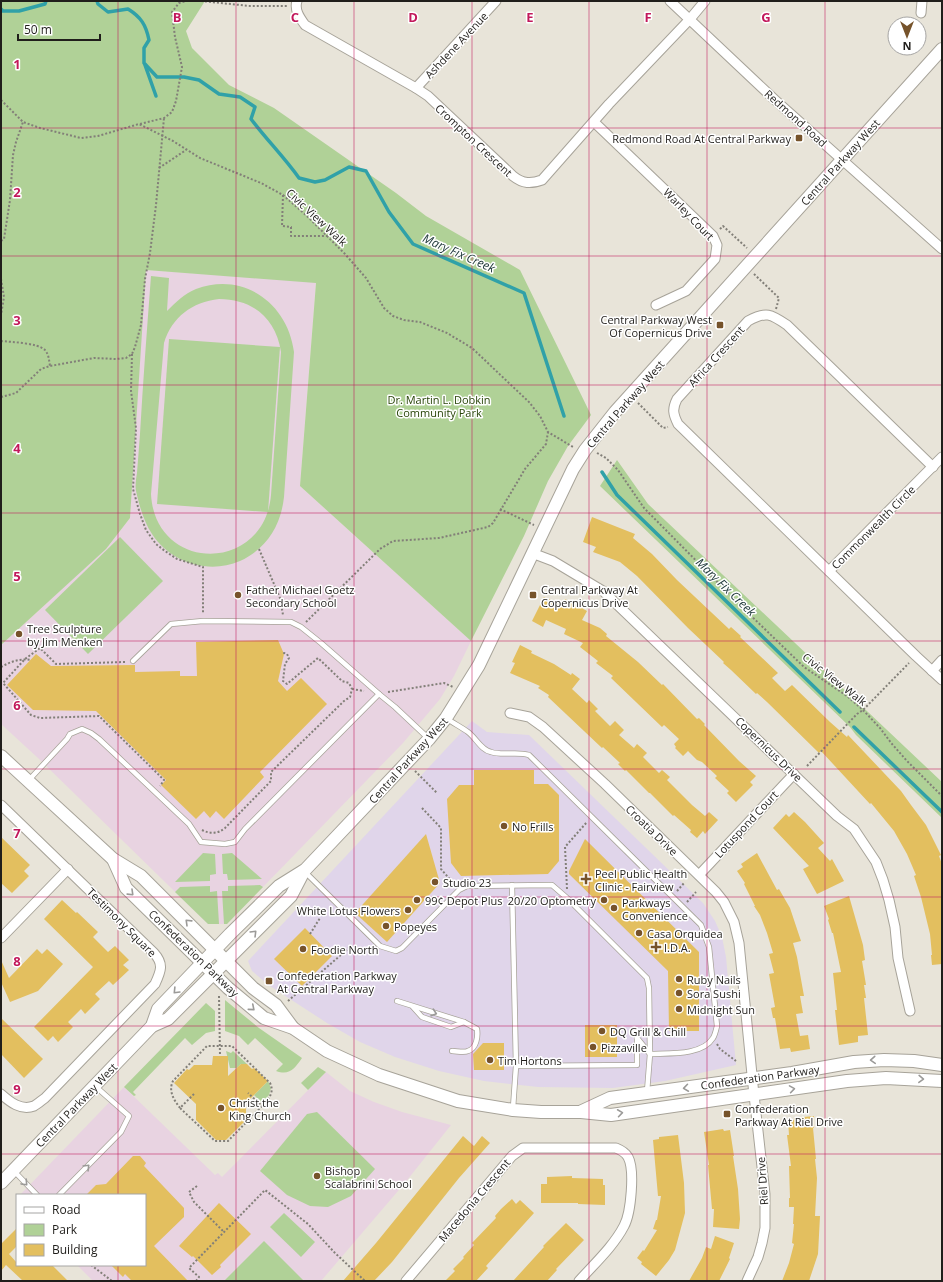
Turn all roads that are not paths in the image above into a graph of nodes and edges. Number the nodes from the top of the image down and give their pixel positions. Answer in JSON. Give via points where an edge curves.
{"nodes":[{"id":1,"x":496,"y":1,"type":"edge"},
{"id":2,"x":670,"y":1,"type":"edge"},
{"id":3,"x":706,"y":1,"type":"edge"},
{"id":4,"x":922,"y":1,"type":"edge"},
{"id":5,"x":296,"y":3,"type":"edge"},
{"id":6,"x":921,"y":13,"type":"dead end"},
{"id":7,"x":690,"y":19,"type":"junction"},
{"id":8,"x":942,"y":49,"type":"edge"},
{"id":9,"x":416,"y":88,"type":"junction"},
{"id":10,"x":594,"y":122,"type":"junction"},
{"id":11,"x":842,"y":160,"type":"junction"},
{"id":12,"x":942,"y":248,"type":"edge"},
{"id":13,"x":656,"y":305,"type":"dead end"},
{"id":14,"x":942,"y":457,"type":"edge"},
{"id":15,"x":933,"y":467,"type":"junction"},
{"id":16,"x":532,"y":553,"type":"junction"},
{"id":17,"x":829,"y":571,"type":"junction"},
{"id":18,"x":942,"y":660,"type":"edge"},
{"id":19,"x":133,"y":662,"type":"road end"},
{"id":20,"x":932,"y":671,"type":"junction"},
{"id":21,"x":942,"y":680,"type":"edge"},
{"id":22,"x":379,"y":694,"type":"junction"},
{"id":23,"x":510,"y":713,"type":"dead end"},
{"id":24,"x":446,"y":718,"type":"junction"},
{"id":25,"x":429,"y":739,"type":"junction"},
{"id":26,"x":1,"y":756,"type":"edge"},
{"id":27,"x":794,"y":774,"type":"junction"},
{"id":28,"x":28,"y":780,"type":"junction"},
{"id":29,"x":1,"y":805,"type":"edge"},
{"id":30,"x":113,"y":859,"type":"junction"},
{"id":31,"x":68,"y":868,"type":"junction"},
{"id":32,"x":304,"y":871,"type":"junction"},
{"id":33,"x":699,"y":875,"type":"junction"},
{"id":34,"x":512,"y":885,"type":"junction"},
{"id":35,"x":1,"y":938,"type":"edge"},
{"id":36,"x":215,"y":950,"type":"junction"},
{"id":37,"x":226,"y":961,"type":"junction"},
{"id":38,"x":203,"y":963,"type":"junction"},
{"id":39,"x":214,"y":973,"type":"junction"},
{"id":40,"x":397,"y":1001,"type":"dead end"},
{"id":41,"x":412,"y":1006,"type":"junction"},
{"id":42,"x":910,"y":1011,"type":"dead end"},
{"id":43,"x":464,"y":1022,"type":"junction"},
{"id":44,"x":152,"y":1026,"type":"junction"},
{"id":45,"x":293,"y":1028,"type":"junction"},
{"id":46,"x":452,"y":1051,"type":"dead end"},
{"id":47,"x":650,"y":1054,"type":"junction"},
{"id":48,"x":942,"y":1064,"type":"edge"},
{"id":49,"x":516,"y":1066,"type":"junction"},
{"id":50,"x":752,"y":1079,"type":"junction"},
{"id":51,"x":942,"y":1081,"type":"edge"},
{"id":52,"x":95,"y":1086,"type":"junction"},
{"id":53,"x":1,"y":1094,"type":"edge"},
{"id":54,"x":646,"y":1094,"type":"junction"},
{"id":55,"x":754,"y":1095,"type":"junction"},
{"id":56,"x":513,"y":1110,"type":"junction"},
{"id":57,"x":581,"y":1112,"type":"junction"},
{"id":58,"x":13,"y":1170,"type":"junction"},
{"id":59,"x":1,"y":1183,"type":"edge"},
{"id":60,"x":36,"y":1194,"type":"edge"},
{"id":61,"x":61,"y":1194,"type":"edge"},
{"id":62,"x":406,"y":1281,"type":"edge"},
{"id":63,"x":579,"y":1281,"type":"edge"},
{"id":64,"x":747,"y":1281,"type":"edge"}],
"edges":[{"from":1,"to":9,"type":"street","name":"Ashdene Avenue"},
{"from":2,"to":7,"type":"street","name":"Redmond Road"},
{"from":3,"to":7,"type":"street","name":"Crompton Crescent"},
{"from":4,"to":6,"type":"street"},
{"from":5,"to":9,"type":"street","name":"Crompton Crescent","via":[[298,15],[305,25]]},
{"from":7,"to":10,"type":"street","name":"Crompton Crescent"},
{"from":7,"to":11,"type":"street","name":"Redmond Road"},
{"from":8,"to":11,"type":"street","name":"Central Parkway West"},
{"from":9,"to":10,"type":"street","name":"Crompton Crescent","via":[[428,96],[520,182],[533,184],[542,180]]},
{"from":10,"to":13,"type":"street","name":"Warley Court","via":[[713,236],[717,245],[715,259],[686,291]]},
{"from":11,"to":12,"type":"street","name":"Redmond Road"},
{"from":11,"to":16,"type":"street","name":"Central Parkway West","via":[[599,432],[573,469]]},
{"from":14,"to":15,"type":"street","name":"Commonwealth Circle"},
{"from":15,"to":17,"type":"street","name":"Commonwealth Circle"},
{"from":15,"to":17,"type":"street","name":"Africa Crescent","via":[[786,325],[774,316],[759,315],[748,320],[677,399],[673,414],[678,424]]},
{"from":16,"to":24,"type":"street","name":"Central Parkway West","via":[[492,638]]},
{"from":16,"to":27,"type":"street","name":"Copernicus Drive","via":[[553,561],[603,591]]},
{"from":17,"to":20,"type":"street","name":"Commonwealth Circle"},
{"from":18,"to":20,"type":"street"},
{"from":19,"to":22,"type":"lane","via":[[171,624],[203,621],[291,622],[321,643]]},
{"from":20,"to":21,"type":"street","name":"Commonwealth Circle"},
{"from":22,"to":25,"type":"lane"},
{"from":22,"to":28,"type":"lane","via":[[235,842],[201,842],[189,824],[99,738],[82,729],[70,734]]},
{"from":23,"to":33,"type":"street","name":"Croatia Drive","via":[[529,717],[543,728]]},
{"from":24,"to":25,"type":"street","name":"Central Parkway West"},
{"from":24,"to":47,"type":"lane","via":[[468,732],[484,749],[492,753],[529,755],[701,925],[709,947],[717,1026],[713,1038],[698,1050]]},
{"from":25,"to":32,"type":"street","name":"Central Parkway West"},
{"from":26,"to":28,"type":"street","name":"Confederation Parkway"},
{"from":27,"to":33,"type":"street","name":"Lotuspond Court"},
{"from":27,"to":42,"type":"street","name":"Copernicus Drive","via":[[854,829],[876,862],[889,900]]},
{"from":28,"to":30,"type":"street","name":"Confederation Parkway"},
{"from":29,"to":31,"type":"street","name":"Testimony Square"},
{"from":36,"to":30,"type":"street","name":"Confederation Parkway","one_way":true,"via":[[141,876]]},
{"from":30,"to":38,"type":"street","name":"Confederation Parkway","one_way":true,"via":[[126,888]]},
{"from":31,"to":35,"type":"street"},
{"from":31,"to":53,"type":"street","name":"Testimony Square","via":[[159,959],[159,975],[155,984],[45,1098],[34,1106],[25,1107],[15,1105]]},
{"from":32,"to":34,"type":"lane","via":[[380,946],[396,951],[402,948],[459,890],[467,886]]},
{"from":32,"to":36,"type":"street","name":"Central Parkway West","via":[[279,886]]},
{"from":37,"to":32,"type":"street","name":"Central Parkway West","one_way":true,"via":[[291,896]]},
{"from":33,"to":50,"type":"street","name":"Croatia Drive","via":[[724,902],[737,932]]},
{"from":34,"to":47,"type":"lane","via":[[552,885],[647,978]]},
{"from":34,"to":49,"type":"lane"},
{"from":36,"to":37,"type":"street","name":"Confederation Parkway"},
{"from":36,"to":38,"type":"street","name":"Central Parkway West"},
{"from":37,"to":39,"type":"street","name":"Central Parkway West"},
{"from":37,"to":45,"type":"street","name":"Confederation Parkway","via":[[253,988],[276,1005]]},
{"from":38,"to":39,"type":"street","name":"Confederation Parkway"},
{"from":38,"to":44,"type":"street","name":"Central Parkway West","one_way":true,"via":[[158,1009]]},
{"from":39,"to":44,"type":"street","name":"Central Parkway West","via":[[168,1019]]},
{"from":39,"to":45,"type":"street","name":"Confederation Parkway","one_way":true,"via":[[264,1018]]},
{"from":40,"to":41,"type":"lane"},
{"from":41,"to":43,"type":"lane","one_way":true},
{"from":41,"to":43,"type":"lane","via":[[422,1017],[451,1027]]},
{"from":43,"to":46,"type":"lane","via":[[477,1029],[478,1037],[468,1052]]},
{"from":44,"to":52,"type":"street","name":"Central Parkway West"},
{"from":45,"to":56,"type":"street","name":"Confederation Parkway","via":[[327,1051],[379,1075],[458,1101]]},
{"from":47,"to":49,"type":"lane","via":[[637,1038],[637,1065]]},
{"from":47,"to":54,"type":"lane"},
{"from":48,"to":50,"type":"street","name":"Confederation Parkway","one_way":true,"via":[[892,1060],[862,1061]]},
{"from":49,"to":56,"type":"lane"},
{"from":50,"to":54,"type":"street","name":"Confederation Parkway","one_way":true},
{"from":50,"to":55,"type":"street","name":"Riel Drive"},
{"from":55,"to":51,"type":"street","name":"Confederation Parkway","one_way":true,"via":[[847,1081],[886,1078]]},
{"from":52,"to":58,"type":"street","name":"Central Parkway West"},
{"from":61,"to":52,"type":"lane","one_way":true,"via":[[121,1132],[130,1116]]},
{"from":54,"to":57,"type":"street","name":"Confederation Parkway","via":[[610,1098]]},
{"from":57,"to":55,"type":"street","name":"Confederation Parkway","one_way":true,"via":[[611,1115]]},
{"from":55,"to":64,"type":"street","name":"Riel Drive","via":[[764,1194],[764,1228],[758,1257]]},
{"from":56,"to":57,"type":"street","name":"Confederation Parkway"},
{"from":58,"to":59,"type":"street","name":"Central Parkway West"},
{"from":58,"to":60,"type":"lane","one_way":true},
{"from":62,"to":63,"type":"street","name":"Macedonia Crescent","via":[[512,1156],[523,1148],[616,1148],[623,1151],[628,1158],[631,1173],[628,1213],[617,1238]]}]}
